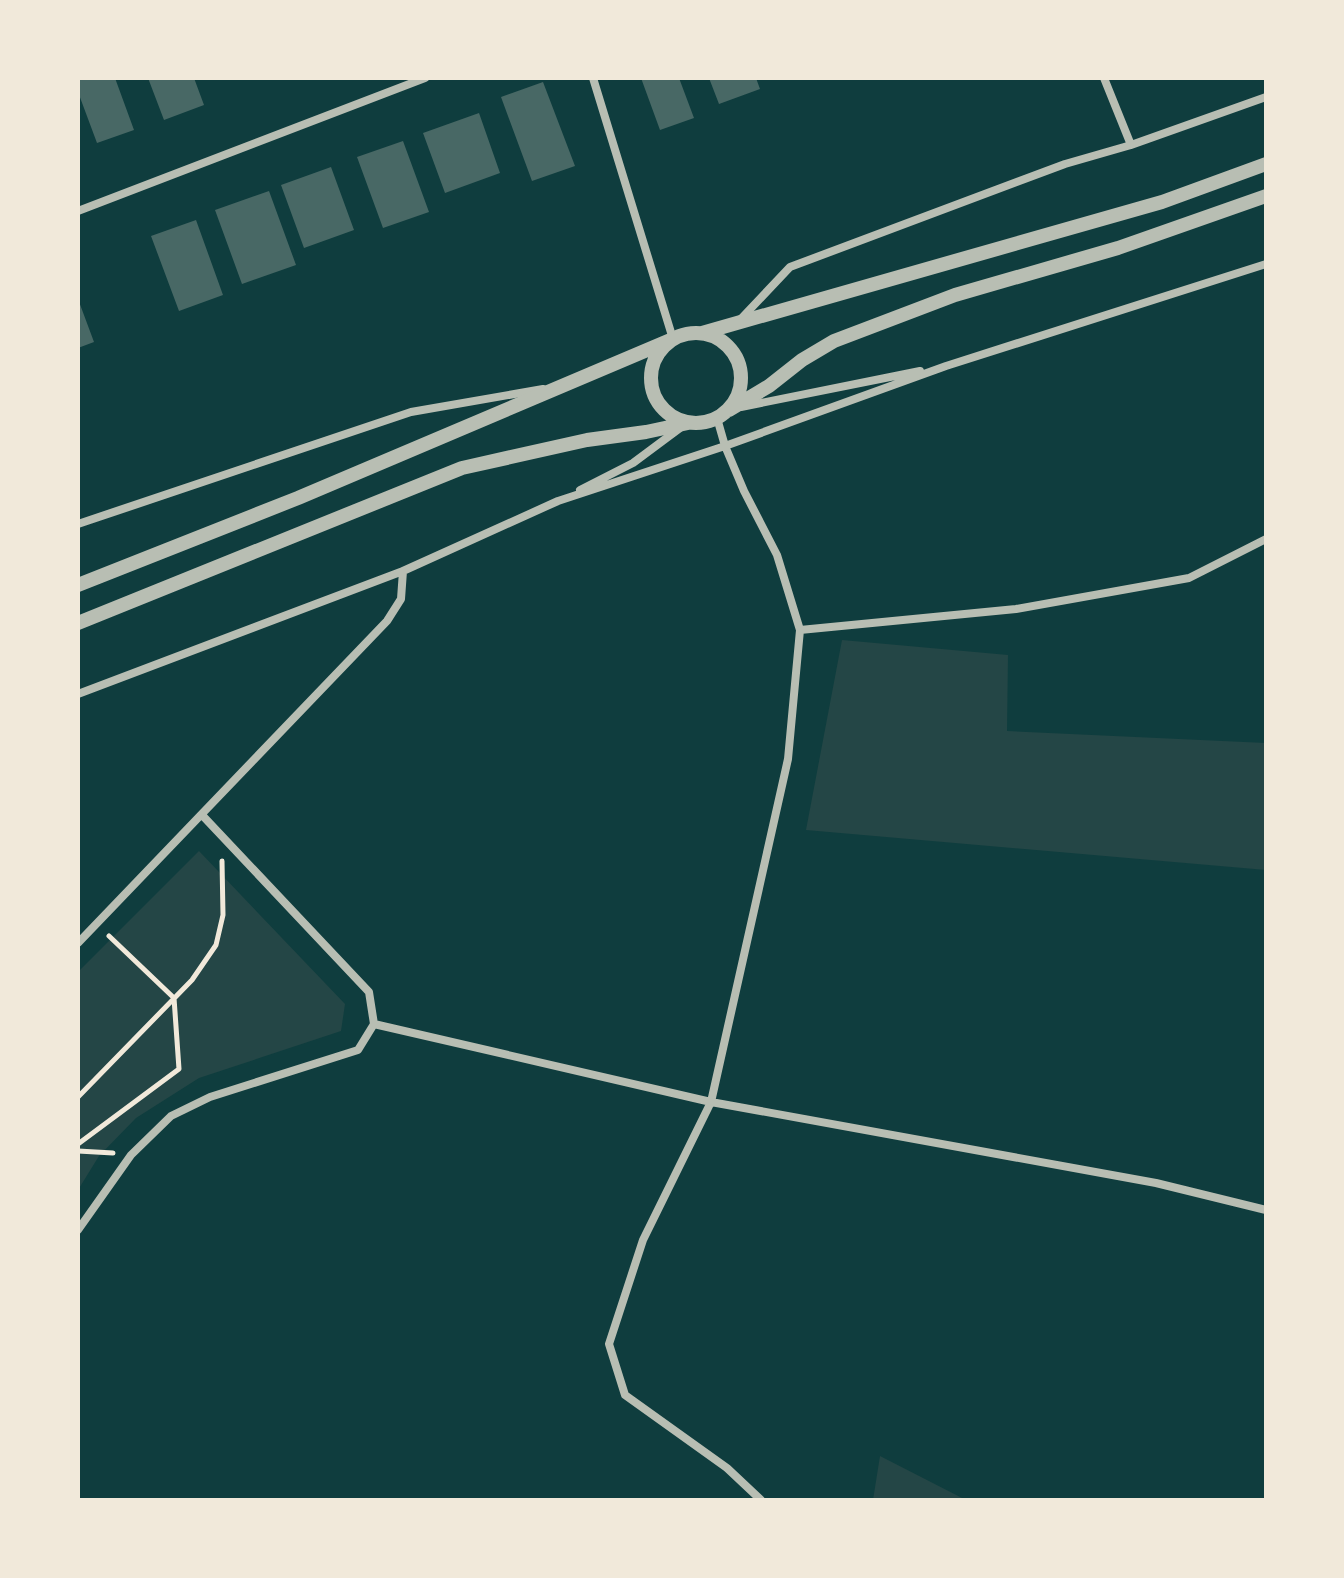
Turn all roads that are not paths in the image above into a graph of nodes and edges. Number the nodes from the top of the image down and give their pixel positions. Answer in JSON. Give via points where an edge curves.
{"nodes":[{"id":1,"x":425,"y":78,"type":"edge"},
{"id":2,"x":593,"y":78,"type":"edge"},
{"id":3,"x":1104,"y":78,"type":"edge"},
{"id":4,"x":1266,"y":97,"type":"edge"},
{"id":5,"x":1131,"y":145,"type":"junction"},
{"id":6,"x":1266,"y":164,"type":"edge"},
{"id":7,"x":1266,"y":196,"type":"edge"},
{"id":8,"x":78,"y":211,"type":"edge"},
{"id":9,"x":1266,"y":264,"type":"edge"},
{"id":10,"x":737,"y":323,"type":"junction"},
{"id":11,"x":702,"y":333,"type":"junction"},
{"id":12,"x":673,"y":339,"type":"junction"},
{"id":13,"x":946,"y":366,"type":"junction"},
{"id":14,"x":564,"y":385,"type":"junction"},
{"id":15,"x":723,"y":414,"type":"junction"},
{"id":16,"x":688,"y":423,"type":"junction"},
{"id":17,"x":725,"y":446,"type":"junction"},
{"id":18,"x":558,"y":501,"type":"junction"},
{"id":19,"x":78,"y":524,"type":"edge"},
{"id":20,"x":1266,"y":539,"type":"edge"},
{"id":21,"x":403,"y":571,"type":"junction"},
{"id":22,"x":78,"y":585,"type":"edge"},
{"id":23,"x":78,"y":623,"type":"edge"},
{"id":24,"x":800,"y":630,"type":"junction"},
{"id":25,"x":78,"y":694,"type":"edge"},
{"id":26,"x":202,"y":815,"type":"junction"},
{"id":27,"x":78,"y":943,"type":"edge"},
{"id":28,"x":374,"y":1024,"type":"junction"},
{"id":29,"x":711,"y":1102,"type":"junction"},
{"id":30,"x":1266,"y":1210,"type":"edge"},
{"id":31,"x":78,"y":1230,"type":"edge"},
{"id":32,"x":761,"y":1500,"type":"edge"}],
"edges":[{"from":1,"to":8,"type":"street"},
{"from":2,"to":12,"type":"street"},
{"from":3,"to":5,"type":"street"},
{"from":4,"to":5,"type":"street"},
{"from":5,"to":10,"type":"street","via":[[1065,164],[790,267]]},
{"from":6,"to":10,"type":"street","via":[[1162,202]]},
{"from":7,"to":15,"type":"street","via":[[1118,248],[955,295],[834,341]]},
{"from":9,"to":13,"type":"street"},
{"from":10,"to":11,"type":"street"},
{"from":11,"to":12,"type":"street"},
{"from":11,"to":15,"type":"street","via":[[727,345],[741,370],[737,398]]},
{"from":12,"to":14,"type":"street"},
{"from":12,"to":16,"type":"street","via":[[653,363],[653,394],[673,417]]},
{"from":13,"to":15,"type":"street"},
{"from":13,"to":17,"type":"street"},
{"from":14,"to":19,"type":"street","via":[[411,412]]},
{"from":14,"to":22,"type":"street"},
{"from":15,"to":16,"type":"street"},
{"from":15,"to":17,"type":"street"},
{"from":16,"to":18,"type":"street","via":[[633,463]]},
{"from":16,"to":23,"type":"street","via":[[462,468]]},
{"from":17,"to":18,"type":"street"},
{"from":17,"to":24,"type":"street","via":[[777,555]]},
{"from":18,"to":21,"type":"street"},
{"from":20,"to":24,"type":"street","via":[[1189,578],[1016,609]]},
{"from":21,"to":25,"type":"street"},
{"from":21,"to":26,"type":"street","via":[[401,599],[387,621]]},
{"from":24,"to":29,"type":"street","via":[[788,759]]},
{"from":26,"to":27,"type":"street"},
{"from":26,"to":28,"type":"street","via":[[369,992]]},
{"from":28,"to":29,"type":"street"},
{"from":28,"to":31,"type":"street","via":[[358,1050],[190,1105],[156,1128]]},
{"from":29,"to":30,"type":"street","via":[[1156,1183]]},
{"from":29,"to":32,"type":"street","via":[[643,1240],[609,1344],[625,1395],[727,1468]]}]}
